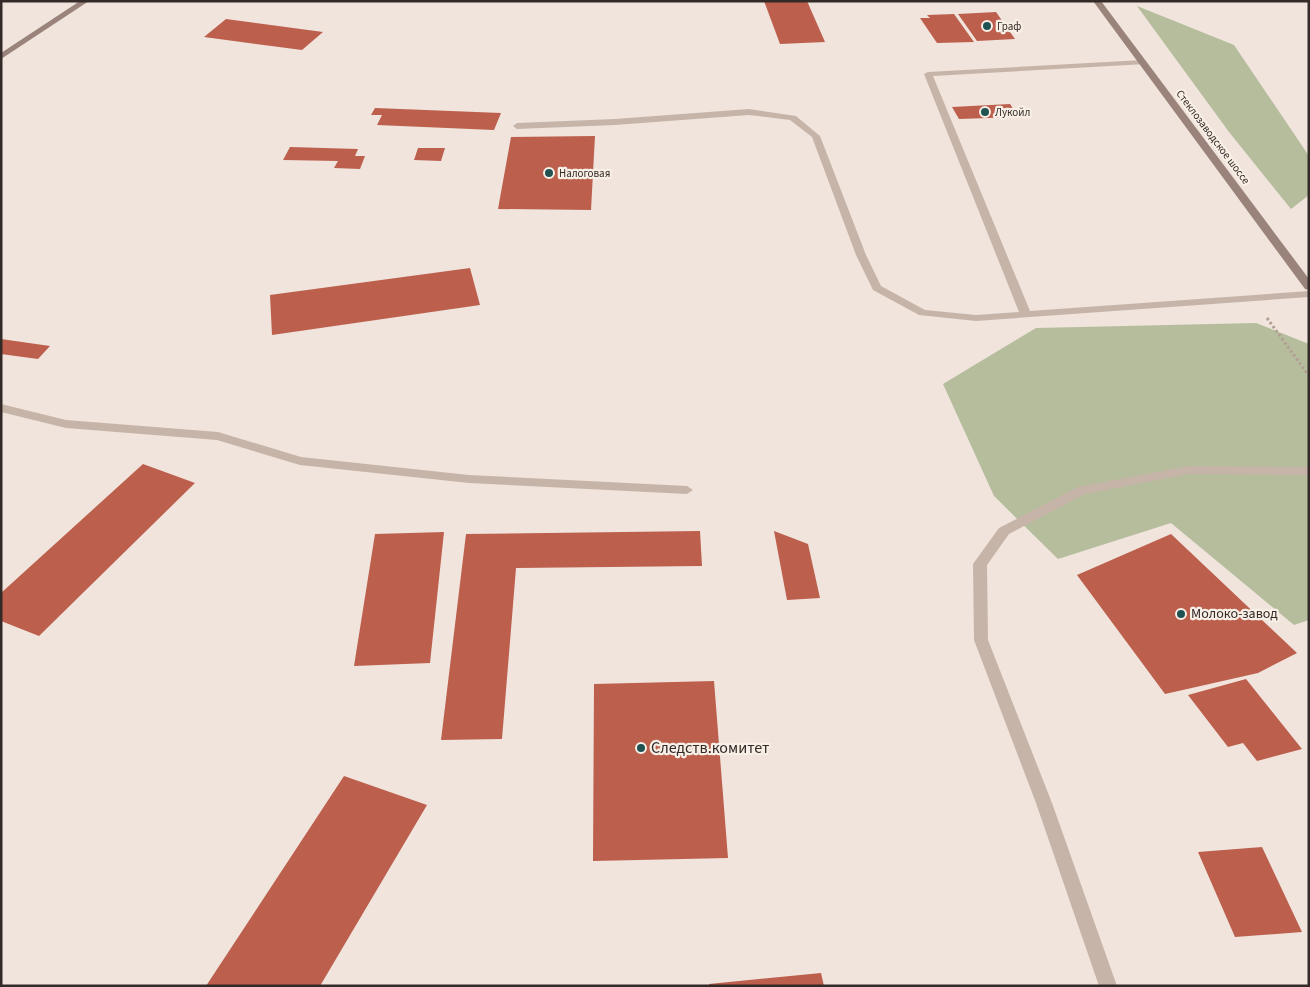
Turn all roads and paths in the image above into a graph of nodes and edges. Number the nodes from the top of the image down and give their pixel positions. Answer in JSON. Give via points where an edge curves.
{"nodes":[{"id":1,"x":85,"y":1,"type":"edge"},
{"id":2,"x":1097,"y":1,"type":"edge"},
{"id":3,"x":1,"y":57,"type":"edge"},
{"id":4,"x":1143,"y":62,"type":"junction"},
{"id":5,"x":517,"y":126,"type":"dead end"},
{"id":6,"x":1309,"y":287,"type":"edge"},
{"id":7,"x":1309,"y":294,"type":"edge"},
{"id":8,"x":1252,"y":298,"type":"junction"},
{"id":9,"x":1026,"y":315,"type":"junction"},
{"id":10,"x":1309,"y":376,"type":"edge"},
{"id":11,"x":1,"y":408,"type":"edge"},
{"id":12,"x":1309,"y":471,"type":"edge"},
{"id":13,"x":687,"y":490,"type":"dead end"},
{"id":14,"x":1108,"y":986,"type":"edge"}],
"edges":[{"from":1,"to":3,"type":"main road"},
{"from":2,"to":4,"type":"main road","name":"Стеклозаводское шоссе"},
{"from":4,"to":6,"type":"main road","name":"Стеклозаводское шоссе"},
{"from":4,"to":9,"type":"lane","via":[[928,74]]},
{"from":5,"to":9,"type":"lane","via":[[749,112],[793,118],[816,136],[861,255],[877,288],[923,313],[976,318]]},
{"from":7,"to":8,"type":"lane"},
{"from":8,"to":9,"type":"lane"},
{"from":8,"to":10,"type":"path"},
{"from":11,"to":13,"type":"lane","via":[[66,424],[218,436],[300,461],[469,479]]},
{"from":12,"to":14,"type":"lane","via":[[1188,470],[1082,490],[1004,530],[980,564],[982,640],[1044,802]]}]}
